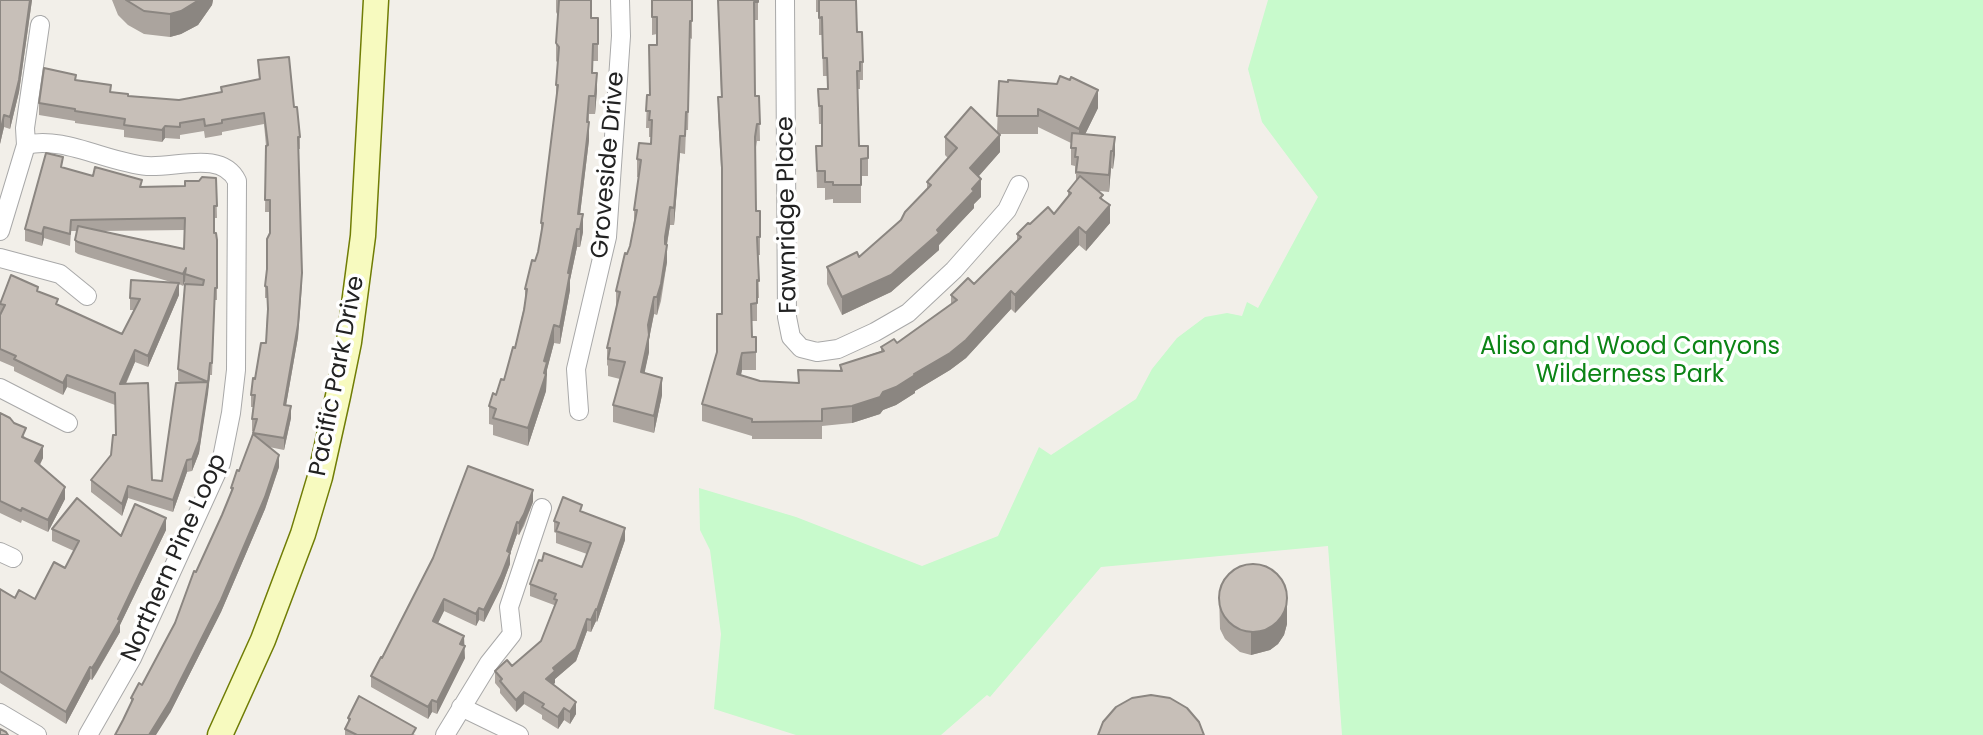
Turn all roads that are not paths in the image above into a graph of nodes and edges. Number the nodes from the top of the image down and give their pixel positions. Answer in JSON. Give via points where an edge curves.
{"nodes":[{"id":1,"x":376,"y":0,"type":"edge"},
{"id":2,"x":621,"y":0,"type":"edge"},
{"id":3,"x":785,"y":0,"type":"edge"},
{"id":4,"x":40,"y":25,"type":"dead end"},
{"id":5,"x":26,"y":145,"type":"junction"},
{"id":6,"x":1019,"y":185,"type":"dead end"},
{"id":7,"x":0,"y":231,"type":"edge"},
{"id":8,"x":0,"y":258,"type":"edge"},
{"id":9,"x":87,"y":296,"type":"dead end"},
{"id":10,"x":0,"y":388,"type":"edge"},
{"id":11,"x":579,"y":411,"type":"dead end"},
{"id":12,"x":68,"y":423,"type":"dead end"},
{"id":13,"x":542,"y":508,"type":"dead end"},
{"id":14,"x":461,"y":707,"type":"junction"},
{"id":15,"x":0,"y":713,"type":"edge"},
{"id":16,"x":37,"y":735,"type":"edge"},
{"id":17,"x":89,"y":735,"type":"edge"},
{"id":18,"x":220,"y":735,"type":"edge"},
{"id":19,"x":445,"y":735,"type":"edge"},
{"id":20,"x":519,"y":735,"type":"edge"}],
"edges":[{"from":1,"to":18,"type":"main road","name":"Pacific Park Drive","via":[[363,236],[338,396],[303,534]]},
{"from":2,"to":11,"type":"street","name":"Groveside Drive","via":[[607,237],[576,369]]},
{"from":3,"to":6,"type":"street","name":"Fawnridge Place","via":[[787,317],[790,337],[801,348],[817,352],[838,349],[908,313],[1007,211]]},
{"from":4,"to":5,"type":"street"},
{"from":5,"to":7,"type":"street"},
{"from":5,"to":17,"type":"street","name":"Northern Pine Loop","via":[[58,144],[147,166],[213,162],[233,172],[237,181],[236,370],[221,463],[132,658]]},
{"from":8,"to":9,"type":"street","via":[[60,274]]},
{"from":10,"to":12,"type":"street"},
{"from":13,"to":14,"type":"street","via":[[509,607],[512,634]]},
{"from":14,"to":19,"type":"street"},
{"from":14,"to":20,"type":"street"},
{"from":15,"to":16,"type":"street"}]}
